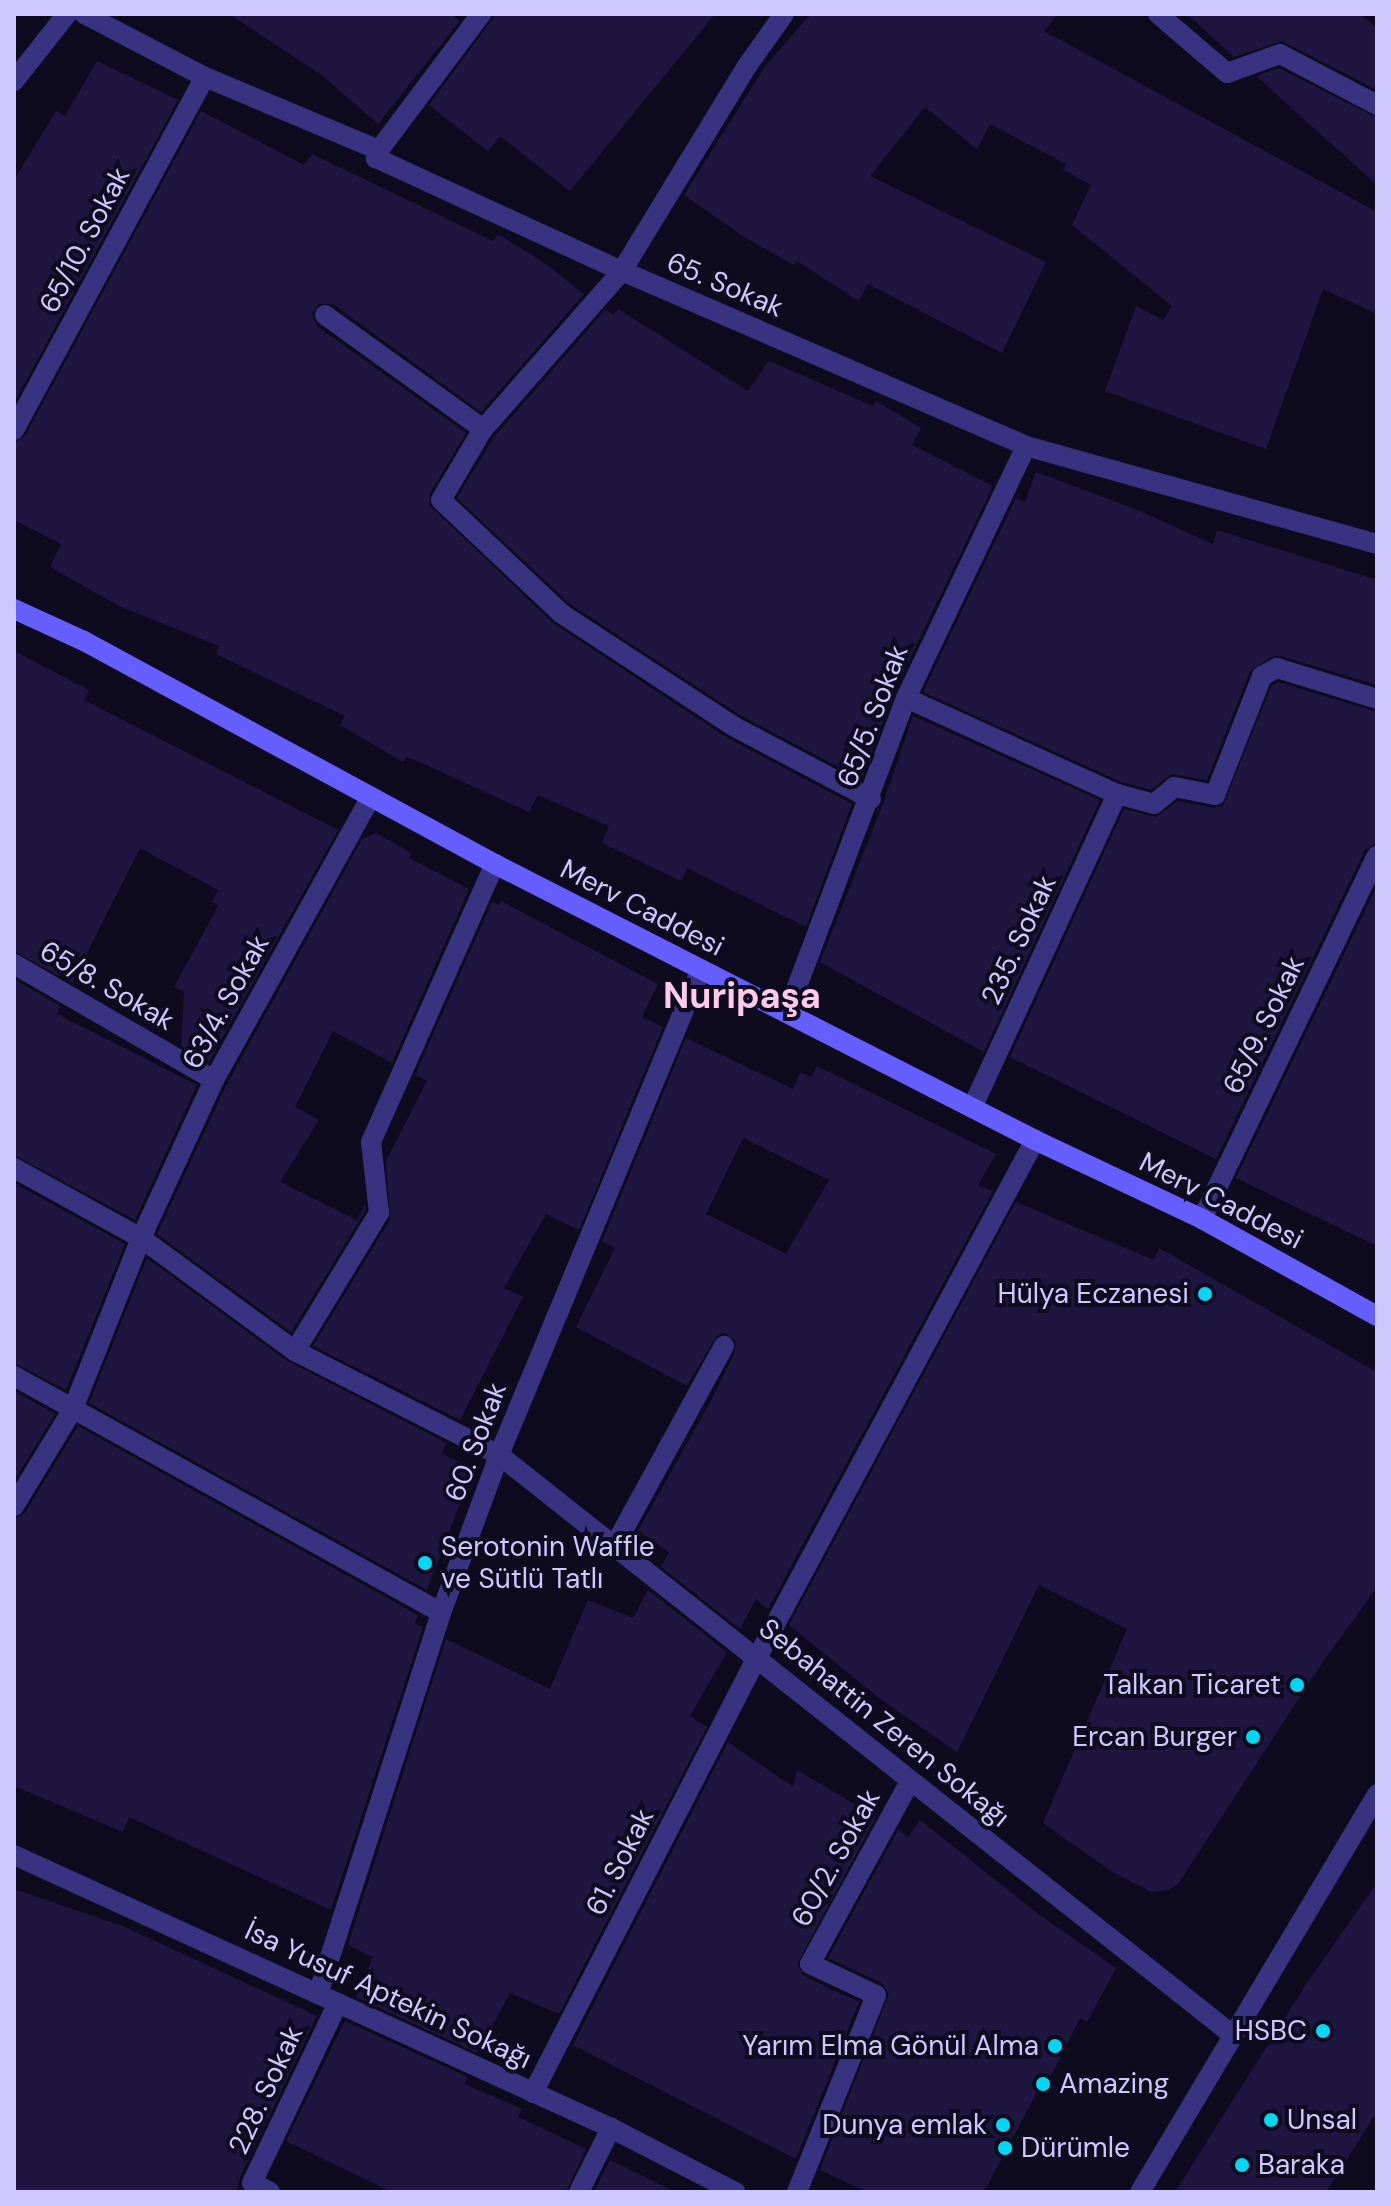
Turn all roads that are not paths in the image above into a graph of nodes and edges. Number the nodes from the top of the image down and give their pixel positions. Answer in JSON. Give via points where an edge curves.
{"nodes":[{"id":1,"x":67,"y":14,"type":"edge"},
{"id":2,"x":84,"y":14,"type":"edge"},
{"id":3,"x":481,"y":14,"type":"edge"},
{"id":4,"x":784,"y":14,"type":"edge"},
{"id":5,"x":1158,"y":14,"type":"edge"},
{"id":6,"x":205,"y":77,"type":"junction"},
{"id":7,"x":14,"y":81,"type":"edge"},
{"id":8,"x":1377,"y":105,"type":"edge"},
{"id":9,"x":379,"y":150,"type":"junction"},
{"id":10,"x":622,"y":271,"type":"junction"},
{"id":11,"x":325,"y":315,"type":"dead end"},
{"id":12,"x":483,"y":429,"type":"junction"},
{"id":13,"x":14,"y":430,"type":"edge"},
{"id":14,"x":1026,"y":446,"type":"junction"},
{"id":15,"x":1377,"y":544,"type":"edge"},
{"id":16,"x":14,"y":609,"type":"edge"},
{"id":17,"x":906,"y":698,"type":"junction"},
{"id":18,"x":1377,"y":699,"type":"edge"},
{"id":19,"x":1117,"y":794,"type":"junction"},
{"id":20,"x":371,"y":797,"type":"junction"},
{"id":21,"x":871,"y":799,"type":"junction"},
{"id":22,"x":1377,"y":856,"type":"edge"},
{"id":23,"x":495,"y":864,"type":"junction"},
{"id":24,"x":14,"y":964,"type":"edge"},
{"id":25,"x":701,"y":969,"type":"junction"},
{"id":26,"x":787,"y":1013,"type":"junction"},
{"id":27,"x":214,"y":1080,"type":"junction"},
{"id":28,"x":972,"y":1108,"type":"junction"},
{"id":29,"x":1035,"y":1140,"type":"junction"},
{"id":30,"x":14,"y":1168,"type":"edge"},
{"id":31,"x":1202,"y":1219,"type":"junction"},
{"id":32,"x":141,"y":1238,"type":"junction"},
{"id":33,"x":1377,"y":1316,"type":"edge"},
{"id":34,"x":724,"y":1346,"type":"dead end"},
{"id":35,"x":295,"y":1351,"type":"junction"},
{"id":36,"x":14,"y":1376,"type":"edge"},
{"id":37,"x":73,"y":1409,"type":"junction"},
{"id":38,"x":499,"y":1455,"type":"junction"},
{"id":39,"x":14,"y":1506,"type":"edge"},
{"id":40,"x":615,"y":1545,"type":"junction"},
{"id":41,"x":441,"y":1613,"type":"junction"},
{"id":42,"x":758,"y":1656,"type":"junction"},
{"id":43,"x":910,"y":1781,"type":"junction"},
{"id":44,"x":1375,"y":1803,"type":"edge"},
{"id":45,"x":14,"y":1855,"type":"edge"},
{"id":46,"x":318,"y":1994,"type":"junction"},
{"id":47,"x":338,"y":2003,"type":"junction"},
{"id":48,"x":1233,"y":2035,"type":"junction"},
{"id":49,"x":533,"y":2093,"type":"junction"},
{"id":50,"x":611,"y":2128,"type":"junction"},
{"id":51,"x":270,"y":2192,"type":"edge"},
{"id":52,"x":579,"y":2192,"type":"edge"},
{"id":53,"x":735,"y":2192,"type":"edge"},
{"id":54,"x":797,"y":2192,"type":"edge"},
{"id":55,"x":1140,"y":2192,"type":"edge"}],
"edges":[{"from":1,"to":7,"type":"street"},
{"from":2,"to":6,"type":"street","name":"65. Sokak"},
{"from":3,"to":9,"type":"street"},
{"from":4,"to":10,"type":"street"},
{"from":5,"to":8,"type":"street","via":[[1227,73],[1280,54]]},
{"from":6,"to":9,"type":"street","name":"65. Sokak"},
{"from":6,"to":13,"type":"street","name":"65/10. Sokak"},
{"from":9,"to":10,"type":"street","name":"65. Sokak","via":[[376,158]]},
{"from":10,"to":12,"type":"street"},
{"from":10,"to":14,"type":"street","name":"65. Sokak"},
{"from":11,"to":12,"type":"street"},
{"from":12,"to":21,"type":"street","via":[[441,500],[562,614],[733,726]]},
{"from":14,"to":15,"type":"street","name":"65. Sokak"},
{"from":14,"to":17,"type":"street","name":"65/5. Sokak"},
{"from":16,"to":20,"type":"main road","name":"Merv Caddesi","via":[[84,641]]},
{"from":17,"to":19,"type":"street"},
{"from":17,"to":21,"type":"street","name":"65/5. Sokak"},
{"from":18,"to":19,"type":"street","via":[[1277,668],[1262,676],[1215,795],[1174,787],[1154,804]]},
{"from":19,"to":28,"type":"street","name":"235. Sokak"},
{"from":20,"to":23,"type":"main road","name":"Merv Caddesi"},
{"from":20,"to":27,"type":"street","name":"63/4. Sokak"},
{"from":21,"to":26,"type":"street","name":"65/5. Sokak"},
{"from":22,"to":31,"type":"street","name":"65/9. Sokak"},
{"from":23,"to":25,"type":"main road","name":"Merv Caddesi"},
{"from":23,"to":35,"type":"street","via":[[371,1142],[379,1213]]},
{"from":24,"to":27,"type":"street","name":"65/8. Sokak"},
{"from":25,"to":26,"type":"main road","name":"Merv Caddesi"},
{"from":25,"to":38,"type":"street","name":"60. Sokak"},
{"from":26,"to":28,"type":"main road","name":"Merv Caddesi"},
{"from":27,"to":32,"type":"street","name":"63/4. Sokak"},
{"from":28,"to":29,"type":"main road","name":"Merv Caddesi"},
{"from":29,"to":31,"type":"main road","name":"Merv Caddesi"},
{"from":29,"to":42,"type":"street","name":"61. Sokak"},
{"from":30,"to":32,"type":"street","name":"Sebahattin Zeren Sokağı"},
{"from":31,"to":33,"type":"main road","name":"Merv Caddesi"},
{"from":32,"to":35,"type":"street","name":"Sebahattin Zeren Sokağı"},
{"from":32,"to":37,"type":"street","name":"63/4. Sokak"},
{"from":34,"to":40,"type":"street"},
{"from":35,"to":38,"type":"street","name":"Sebahattin Zeren Sokağı"},
{"from":36,"to":37,"type":"street"},
{"from":37,"to":39,"type":"street","name":"63/4. Sokak"},
{"from":37,"to":41,"type":"street"},
{"from":38,"to":40,"type":"street","name":"Sebahattin Zeren Sokağı"},
{"from":38,"to":41,"type":"street","name":"60. Sokak"},
{"from":40,"to":42,"type":"street","name":"Sebahattin Zeren Sokağı"},
{"from":41,"to":46,"type":"street","name":"60. Sokak"},
{"from":42,"to":43,"type":"street","name":"Sebahattin Zeren Sokağı"},
{"from":42,"to":49,"type":"street","name":"61. Sokak"},
{"from":43,"to":48,"type":"street","name":"Sebahattin Zeren Sokağı"},
{"from":43,"to":54,"type":"street","name":"60/2. Sokak","via":[[810,1964],[876,1995]]},
{"from":44,"to":48,"type":"street"},
{"from":45,"to":46,"type":"street","name":"İsa Yusuf Aptekin Sokağı"},
{"from":46,"to":47,"type":"street","name":"İsa Yusuf Aptekin Sokağı"},
{"from":47,"to":49,"type":"street","name":"İsa Yusuf Aptekin Sokağı"},
{"from":47,"to":51,"type":"street","name":"228. Sokak","via":[[252,2183]]},
{"from":48,"to":55,"type":"street"},
{"from":49,"to":50,"type":"street","name":"İsa Yusuf Aptekin Sokağı"},
{"from":50,"to":52,"type":"street"},
{"from":50,"to":53,"type":"street","name":"İsa Yusuf Aptekin Sokağı"}]}
